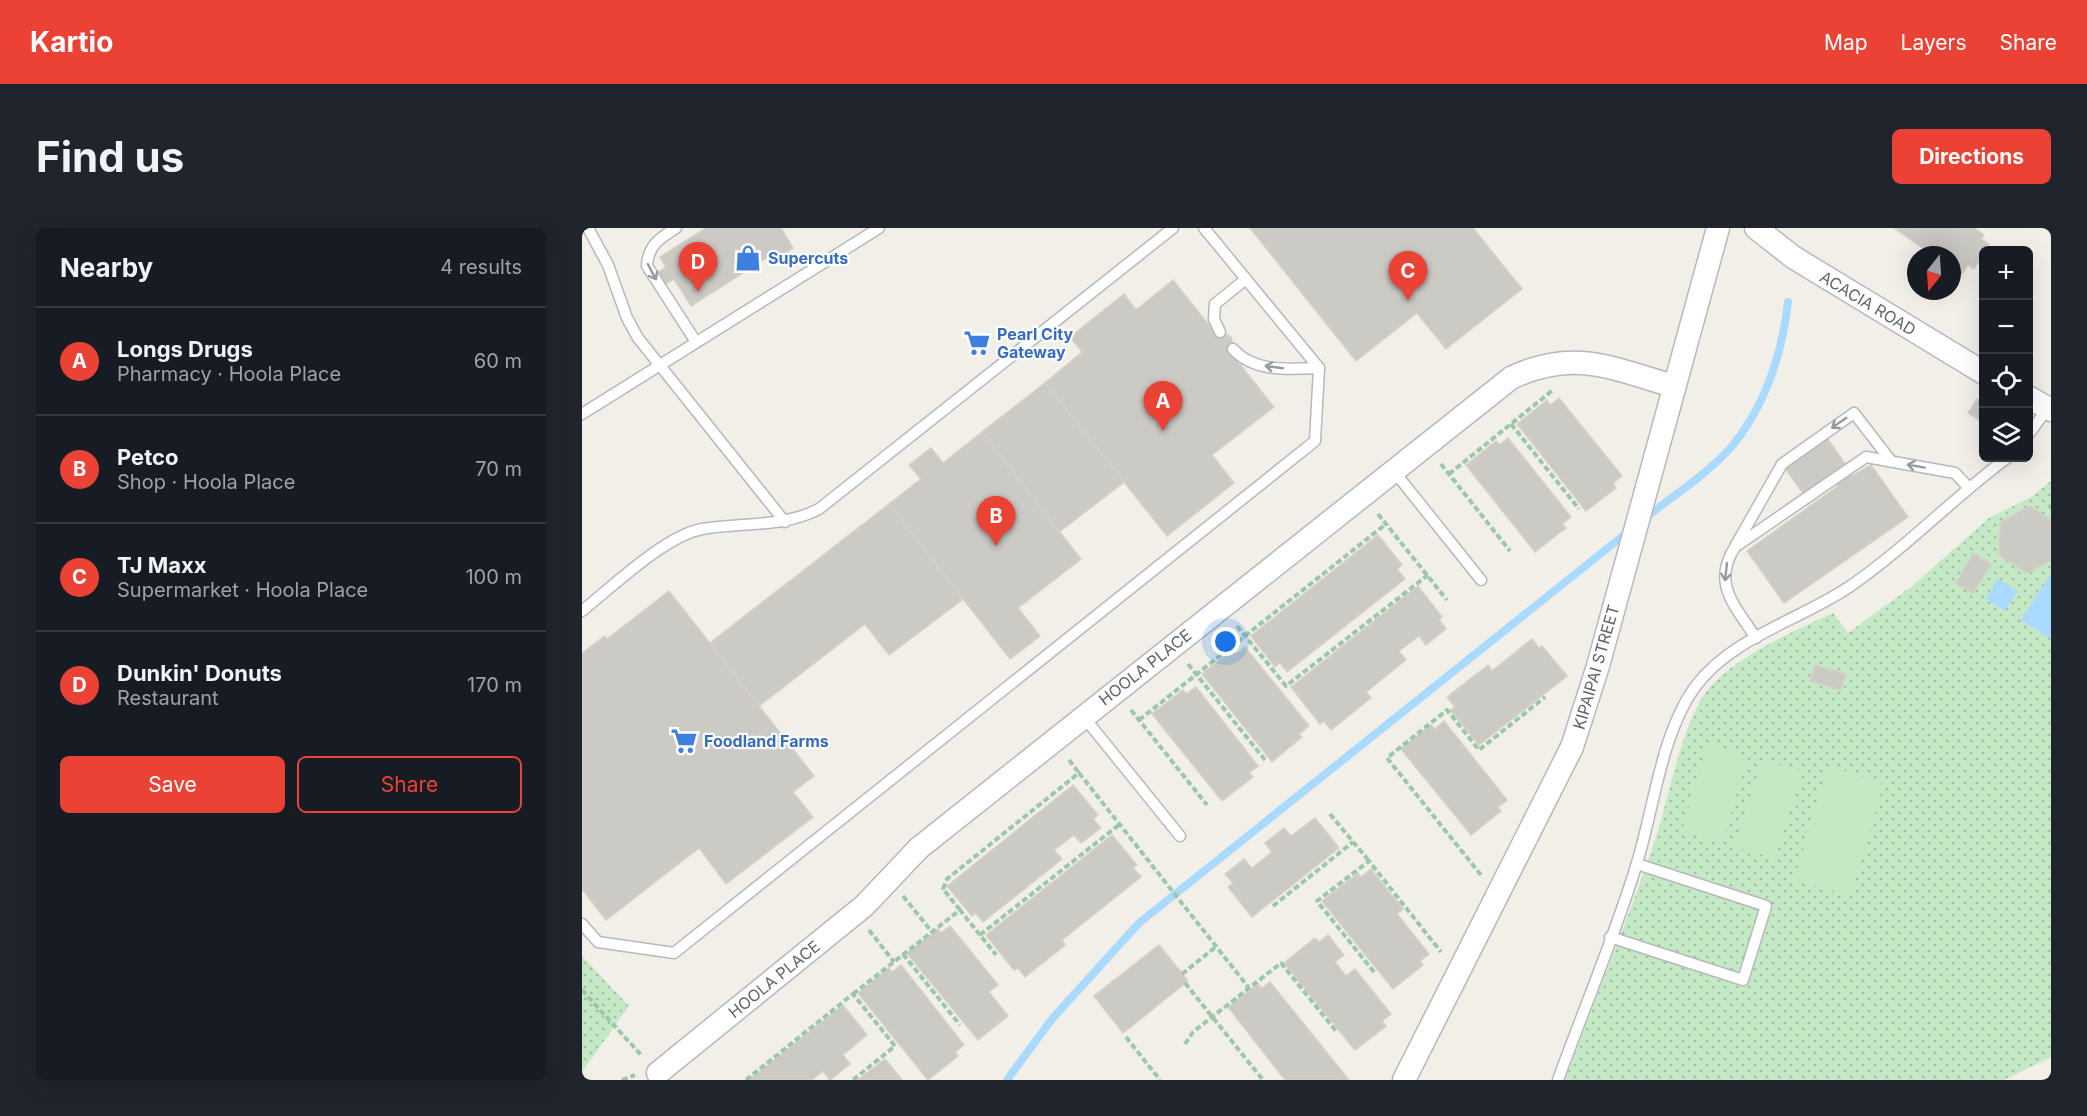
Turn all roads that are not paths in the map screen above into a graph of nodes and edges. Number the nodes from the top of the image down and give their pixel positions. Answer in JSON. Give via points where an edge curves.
{"nodes":[{"id":1,"x":588,"y":228,"type":"edge"},
{"id":2,"x":676,"y":228,"type":"edge"},
{"id":3,"x":879,"y":228,"type":"edge"},
{"id":4,"x":1173,"y":228,"type":"edge"},
{"id":5,"x":1204,"y":228,"type":"edge"},
{"id":6,"x":1718,"y":228,"type":"edge"},
{"id":7,"x":1755,"y":228,"type":"edge"},
{"id":8,"x":1246,"y":279,"type":"junction"},
{"id":9,"x":1220,"y":332,"type":"dead end"},
{"id":10,"x":696,"y":342,"type":"junction"},
{"id":11,"x":1233,"y":349,"type":"dead end"},
{"id":12,"x":660,"y":365,"type":"junction"},
{"id":13,"x":1319,"y":368,"type":"junction"},
{"id":14,"x":1979,"y":371,"type":"edge"},
{"id":15,"x":1673,"y":386,"type":"junction"},
{"id":16,"x":2042,"y":405,"type":"edge"},
{"id":17,"x":582,"y":414,"type":"edge"},
{"id":18,"x":2033,"y":424,"type":"edge"},
{"id":19,"x":1891,"y":461,"type":"junction"},
{"id":20,"x":2002,"y":462,"type":"edge"},
{"id":21,"x":1393,"y":470,"type":"junction"},
{"id":22,"x":1968,"y":487,"type":"junction"},
{"id":23,"x":785,"y":522,"type":"junction"},
{"id":24,"x":1735,"y":547,"type":"junction"},
{"id":25,"x":1481,"y":580,"type":"dead end"},
{"id":26,"x":582,"y":611,"type":"edge"},
{"id":27,"x":1756,"y":638,"type":"junction"},
{"id":28,"x":1083,"y":716,"type":"junction"},
{"id":29,"x":1180,"y":836,"type":"dead end"},
{"id":30,"x":1637,"y":864,"type":"junction"},
{"id":31,"x":582,"y":924,"type":"edge"},
{"id":32,"x":1610,"y":937,"type":"junction"},
{"id":33,"x":658,"y":1073,"type":"road end"},
{"id":34,"x":1404,"y":1080,"type":"edge"},
{"id":35,"x":1558,"y":1080,"type":"edge"}],
"edges":[{"from":1,"to":12,"type":"lane","via":[[608,265],[627,318]]},
{"from":2,"to":10,"type":"lane","one_way":true,"via":[[657,240],[647,266]]},
{"from":3,"to":10,"type":"lane"},
{"from":4,"to":23,"type":"lane","via":[[819,509]]},
{"from":5,"to":8,"type":"lane"},
{"from":6,"to":15,"type":"street","name":"KIPAIPAI STREET"},
{"from":7,"to":14,"type":"street","name":"ACACIA ROAD","via":[[1793,257]]},
{"from":8,"to":9,"type":"lane","via":[[1215,304],[1214,319]]},
{"from":8,"to":13,"type":"lane"},
{"from":10,"to":12,"type":"lane"},
{"from":13,"to":11,"type":"lane","one_way":true,"via":[[1258,365]]},
{"from":12,"to":17,"type":"lane"},
{"from":12,"to":23,"type":"lane"},
{"from":13,"to":31,"type":"lane","via":[[1315,441],[674,953],[598,942]]},
{"from":15,"to":21,"type":"street","name":"HOOLA PLACE","via":[[1600,365],[1550,363],[1511,378]]},
{"from":15,"to":34,"type":"street","name":"KIPAIPAI STREET","via":[[1598,666],[1572,747]]},
{"from":16,"to":18,"type":"lane"},
{"from":22,"to":19,"type":"lane","one_way":true,"via":[[1955,473]]},
{"from":19,"to":24,"type":"lane","via":[[1866,457]]},
{"from":19,"to":24,"type":"lane","one_way":true,"via":[[1854,413],[1782,464]]},
{"from":20,"to":22,"type":"lane"},
{"from":21,"to":25,"type":"lane"},
{"from":21,"to":28,"type":"street","name":"HOOLA PLACE"},
{"from":22,"to":27,"type":"lane","via":[[1890,557],[1849,587]]},
{"from":23,"to":26,"type":"lane","via":[[700,529],[668,543]]},
{"from":24,"to":27,"type":"lane","one_way":true,"via":[[1725,566],[1726,590]]},
{"from":27,"to":30,"type":"lane","via":[[1708,673],[1683,707],[1673,728]]},
{"from":28,"to":29,"type":"lane"},
{"from":28,"to":33,"type":"street","name":"HOOLA PLACE","via":[[919,848],[855,914]]},
{"from":30,"to":32,"type":"lane"},
{"from":30,"to":32,"type":"lane","via":[[1766,906],[1743,980]]},
{"from":32,"to":35,"type":"lane"}]}
